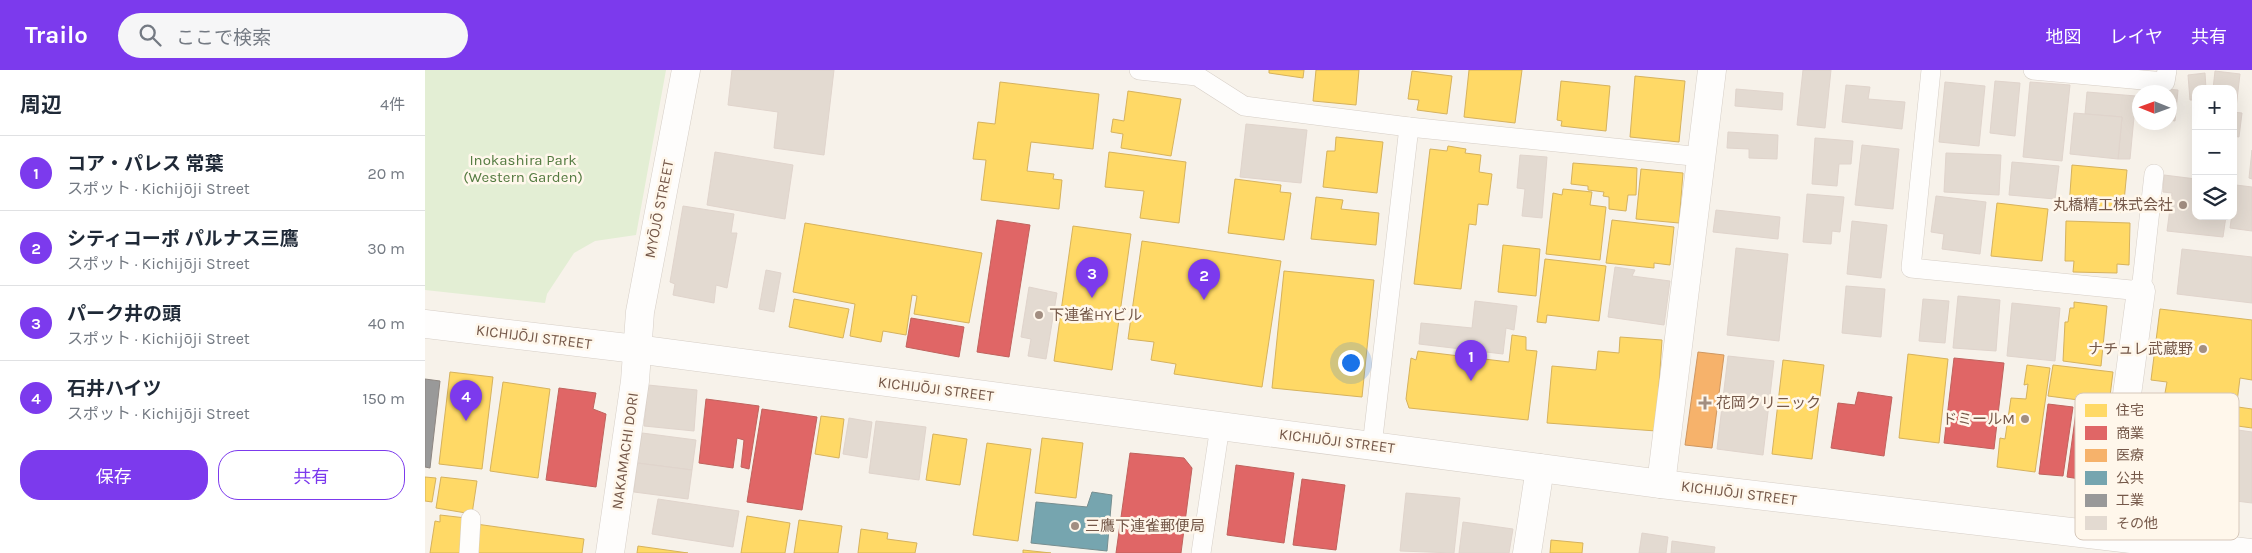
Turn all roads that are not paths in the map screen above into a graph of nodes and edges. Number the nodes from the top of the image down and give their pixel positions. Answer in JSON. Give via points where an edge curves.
{"nodes":[{"id":1,"x":686,"y":70,"type":"edge"},
{"id":2,"x":1139,"y":70,"type":"edge"},
{"id":3,"x":1712,"y":70,"type":"edge"},
{"id":4,"x":1931,"y":70,"type":"edge"},
{"id":5,"x":2033,"y":70,"type":"edge"},
{"id":6,"x":2167,"y":70,"type":"edge"},
{"id":7,"x":1409,"y":126,"type":"junction"},
{"id":8,"x":1702,"y":157,"type":"junction"},
{"id":9,"x":2154,"y":174,"type":"dead end"},
{"id":10,"x":2141,"y":291,"type":"junction"},
{"id":11,"x":425,"y":324,"type":"edge"},
{"id":12,"x":637,"y":349,"type":"junction"},
{"id":13,"x":2127,"y":393,"type":"edge"},
{"id":14,"x":1220,"y":426,"type":"junction"},
{"id":15,"x":1372,"y":446,"type":"junction"},
{"id":16,"x":1540,"y":468,"type":"junction"},
{"id":17,"x":1661,"y":484,"type":"junction"},
{"id":18,"x":471,"y":519,"type":"dead end"},
{"id":19,"x":2075,"y":531,"type":"edge"},
{"id":20,"x":2147,"y":540,"type":"edge"},
{"id":21,"x":469,"y":553,"type":"edge"},
{"id":22,"x":611,"y":553,"type":"edge"},
{"id":23,"x":1201,"y":553,"type":"edge"},
{"id":24,"x":1527,"y":553,"type":"edge"},
{"id":25,"x":2250,"y":553,"type":"edge"}],
"edges":[{"from":1,"to":12,"type":"main road","name":"MYŌJŌ STREET","via":[[640,312]]},
{"from":2,"to":7,"type":"lane","via":[[1197,76],[1244,106]]},
{"from":3,"to":8,"type":"main road"},
{"from":4,"to":10,"type":"lane","via":[[1911,268]]},
{"from":5,"to":6,"type":"lane","via":[[2165,82]]},
{"from":7,"to":8,"type":"lane"},
{"from":7,"to":15,"type":"lane"},
{"from":8,"to":17,"type":"main road"},
{"from":9,"to":10,"type":"lane"},
{"from":10,"to":13,"type":"main road"},
{"from":11,"to":12,"type":"main road","name":"KICHIJŌJI STREET"},
{"from":12,"to":14,"type":"main road","name":"KICHIJŌJI STREET"},
{"from":12,"to":22,"type":"main road","name":"NAKAMACHI DORI"},
{"from":14,"to":15,"type":"main road","name":"KICHIJŌJI STREET"},
{"from":14,"to":23,"type":"lane"},
{"from":15,"to":16,"type":"main road","name":"KICHIJŌJI STREET"},
{"from":16,"to":17,"type":"main road","name":"KICHIJŌJI STREET"},
{"from":16,"to":24,"type":"main road"},
{"from":17,"to":19,"type":"main road","name":"KICHIJŌJI STREET"},
{"from":18,"to":21,"type":"lane"},
{"from":20,"to":25,"type":"main road","name":"KICHIJŌJI STREET"}]}
